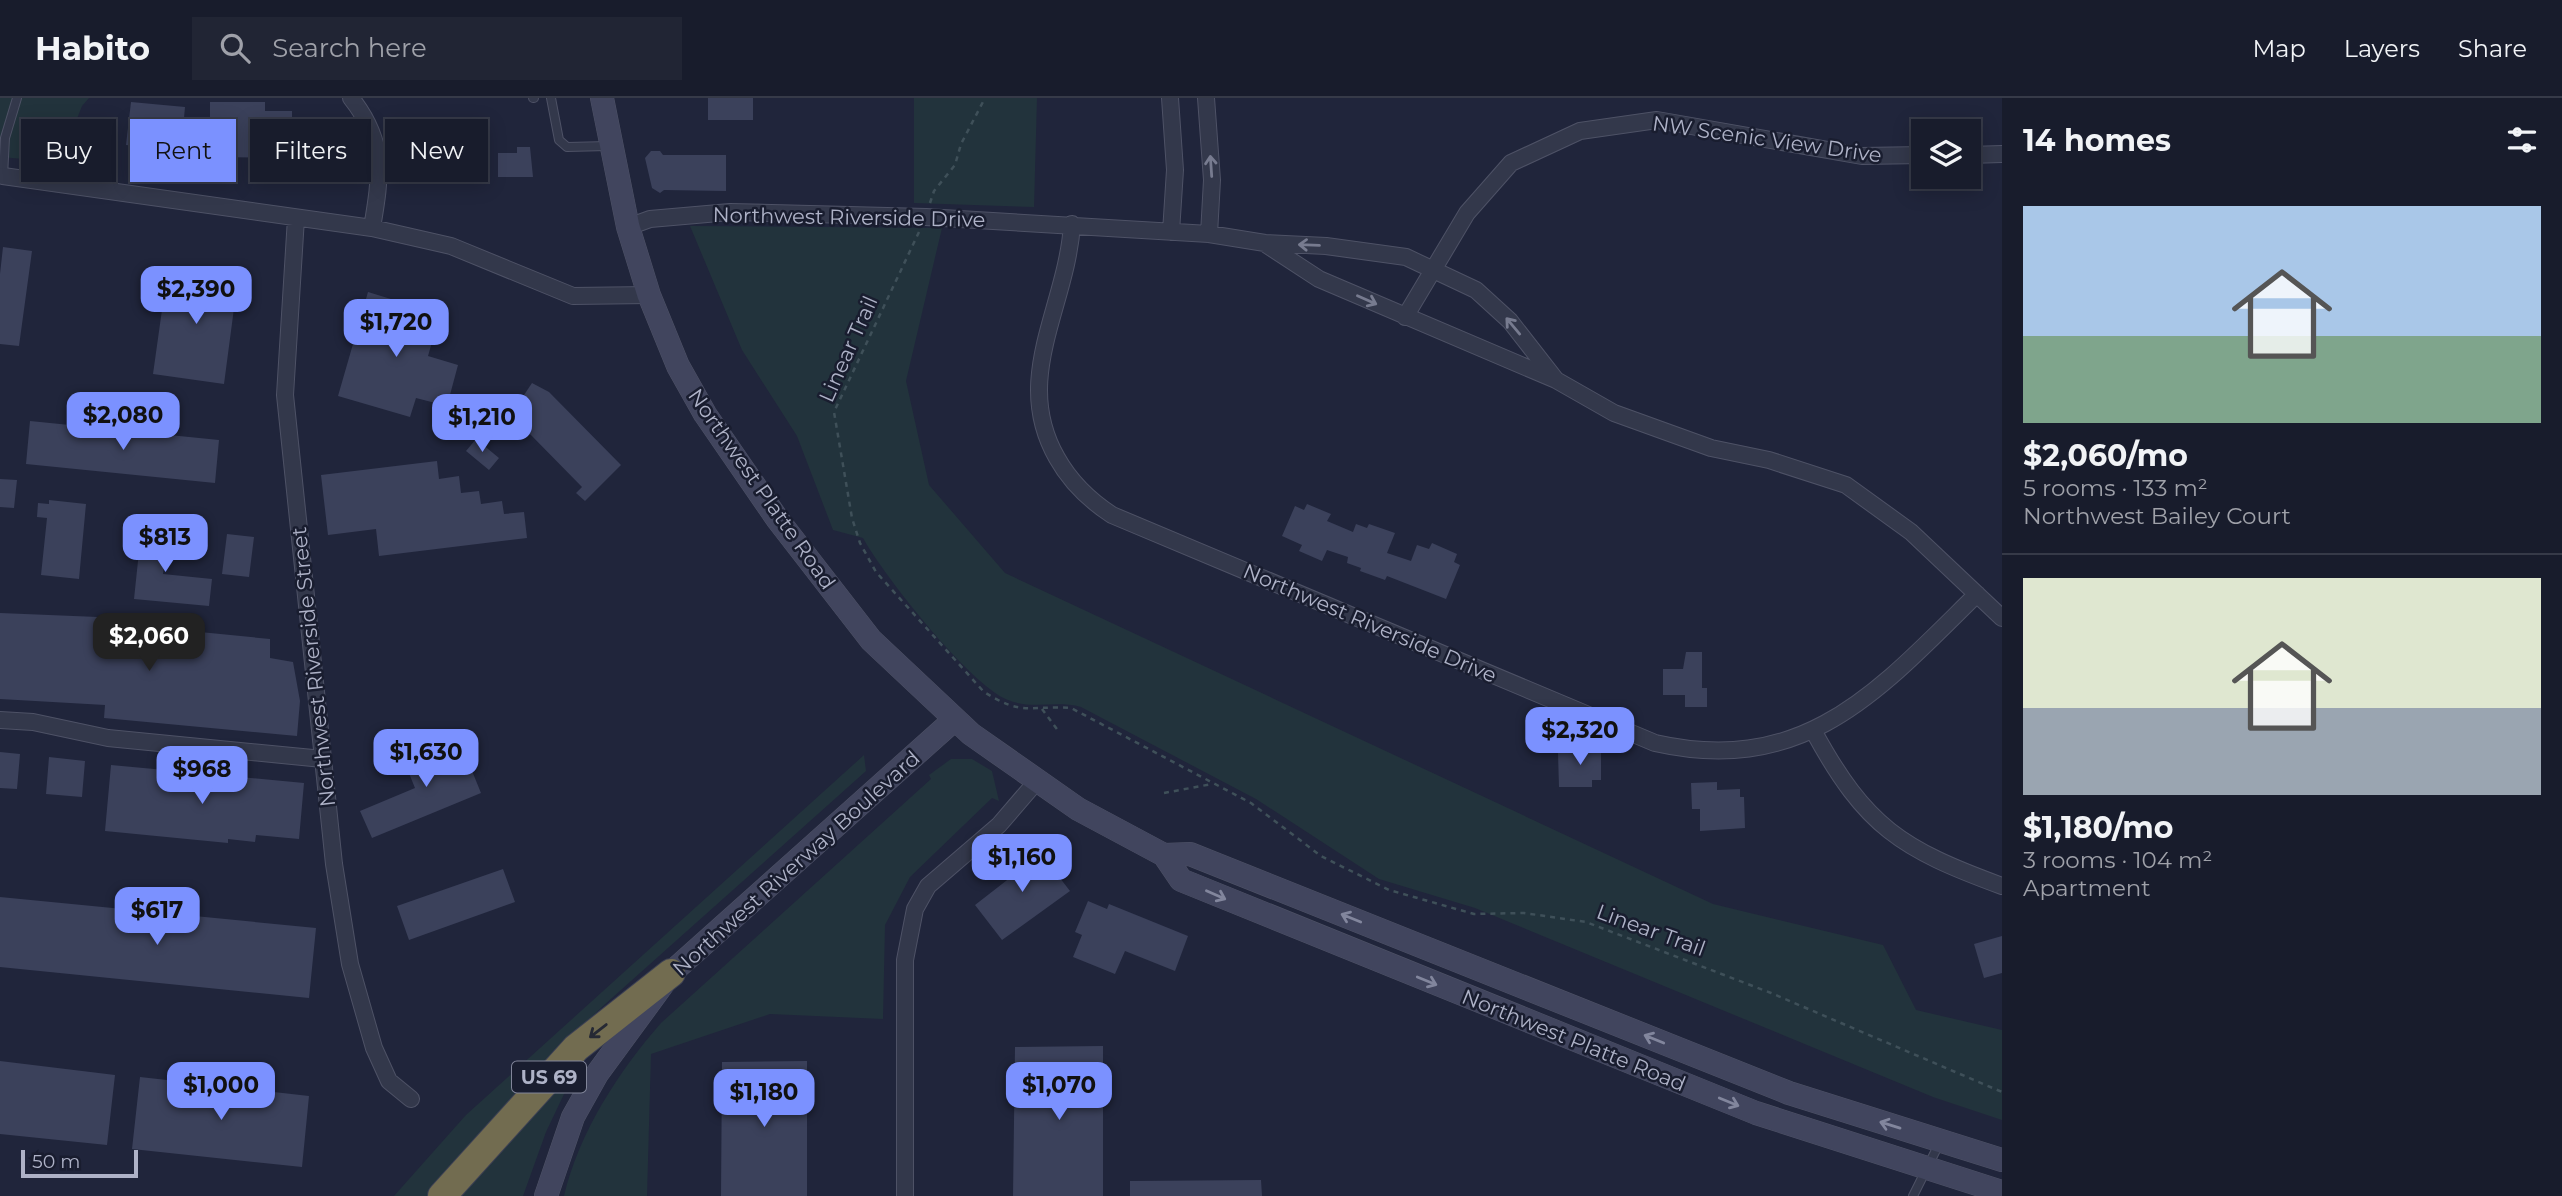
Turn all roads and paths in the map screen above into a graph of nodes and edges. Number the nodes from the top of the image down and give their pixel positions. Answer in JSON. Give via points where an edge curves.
{"nodes":[{"id":1,"x":17,"y":98,"type":"edge"},
{"id":2,"x":351,"y":98,"type":"edge"},
{"id":3,"x":551,"y":98,"type":"edge"},
{"id":4,"x":602,"y":98,"type":"edge"},
{"id":5,"x":985,"y":98,"type":"edge"},
{"id":6,"x":1170,"y":98,"type":"edge"},
{"id":7,"x":1206,"y":98,"type":"edge"},
{"id":8,"x":612,"y":146,"type":"junction"},
{"id":9,"x":2002,"y":154,"type":"edge"},
{"id":10,"x":1911,"y":155,"type":"edge"},
{"id":11,"x":1981,"y":155,"type":"edge"},
{"id":12,"x":3,"y":176,"type":"joint"},
{"id":13,"x":926,"y":217,"type":"junction"},
{"id":14,"x":296,"y":218,"type":"junction"},
{"id":15,"x":1072,"y":224,"type":"junction"},
{"id":16,"x":628,"y":227,"type":"junction"},
{"id":17,"x":372,"y":228,"type":"junction"},
{"id":18,"x":1171,"y":232,"type":"junction"},
{"id":19,"x":1209,"y":234,"type":"junction"},
{"id":20,"x":1265,"y":243,"type":"junction"},
{"id":21,"x":1433,"y":270,"type":"junction"},
{"id":22,"x":649,"y":295,"type":"junction"},
{"id":23,"x":1405,"y":317,"type":"junction"},
{"id":24,"x":1556,"y":380,"type":"junction"},
{"id":25,"x":1977,"y":594,"type":"junction"},
{"id":26,"x":2002,"y":618,"type":"edge"},
{"id":27,"x":1042,"y":709,"type":"junction"},
{"id":28,"x":955,"y":719,"type":"junction"},
{"id":29,"x":0,"y":720,"type":"edge"},
{"id":30,"x":1059,"y":732,"type":"dead end"},
{"id":31,"x":1814,"y":732,"type":"junction"},
{"id":32,"x":323,"y":759,"type":"junction"},
{"id":33,"x":1036,"y":782,"type":"junction"},
{"id":34,"x":1214,"y":784,"type":"junction"},
{"id":35,"x":1164,"y":793,"type":"dead end"},
{"id":36,"x":1164,"y":855,"type":"junction"},
{"id":37,"x":2002,"y":886,"type":"edge"},
{"id":38,"x":671,"y":973,"type":"junction"},
{"id":39,"x":2002,"y":1092,"type":"edge"},
{"id":40,"x":411,"y":1099,"type":"dead end"},
{"id":41,"x":1940,"y":1141,"type":"junction"},
{"id":42,"x":2002,"y":1160,"type":"edge"},
{"id":43,"x":1927,"y":1169,"type":"junction"},
{"id":44,"x":2002,"y":1192,"type":"edge"},
{"id":45,"x":442,"y":1196,"type":"edge"},
{"id":46,"x":546,"y":1196,"type":"edge"},
{"id":47,"x":905,"y":1196,"type":"edge"},
{"id":48,"x":1913,"y":1196,"type":"edge"}],
"edges":[{"from":1,"to":12,"type":"lane","via":[[5,138]]},
{"from":2,"to":17,"type":"street","via":[[366,117],[379,153],[380,182]]},
{"from":3,"to":8,"type":"lane","via":[[559,141],[568,148]]},
{"from":4,"to":8,"type":"main road","name":"Northwest Platte Road"},
{"from":5,"to":13,"type":"path","name":"Linear Trail","via":[[955,165],[934,191]]},
{"from":6,"to":18,"type":"street","via":[[1175,170]]},
{"from":19,"to":7,"type":"street","one_way":true,"via":[[1212,180]]},
{"from":8,"to":16,"type":"main road","name":"Northwest Platte Road"},
{"from":9,"to":11,"type":"street"},
{"from":10,"to":21,"type":"street","name":"NW Scenic View Drive","via":[[1862,156],[1657,120],[1580,131],[1511,163],[1467,214]]},
{"from":12,"to":14,"type":"street"},
{"from":13,"to":15,"type":"street","name":"Northwest Riverside Drive"},
{"from":13,"to":16,"type":"street","name":"Northwest Riverside Drive","via":[[730,212],[650,219]]},
{"from":13,"to":27,"type":"path","name":"Linear Trail","via":[[834,412],[852,518],[876,572],[984,692],[1016,708]]},
{"from":14,"to":17,"type":"street"},
{"from":14,"to":32,"type":"street","name":"Northwest Riverside Street","via":[[285,395]]},
{"from":15,"to":18,"type":"street","name":"Northwest Riverside Drive"},
{"from":15,"to":31,"type":"street","name":"Northwest Riverside Drive","via":[[1070,256],[1036,389],[1047,442],[1062,468],[1092,502],[1655,743],[1691,751],[1727,751]]},
{"from":16,"to":22,"type":"main road","name":"Northwest Platte Road"},
{"from":17,"to":22,"type":"street","via":[[451,246],[573,296]]},
{"from":18,"to":19,"type":"street","name":"Northwest Riverside Drive"},
{"from":19,"to":20,"type":"street","name":"Northwest Riverside Drive"},
{"from":21,"to":20,"type":"street","name":"Northwest Riverside Drive","one_way":true,"via":[[1406,257]]},
{"from":20,"to":23,"type":"street","one_way":true,"via":[[1320,279]]},
{"from":21,"to":23,"type":"street","name":"NW Scenic View Drive"},
{"from":24,"to":21,"type":"street","name":"Northwest Riverside Drive","one_way":true,"via":[[1510,321],[1476,290]]},
{"from":22,"to":28,"type":"main road","name":"Northwest Platte Road","via":[[693,395],[778,520],[871,640]]},
{"from":23,"to":24,"type":"street"},
{"from":24,"to":25,"type":"street","via":[[1614,413],[1711,448],[1769,460],[1846,485],[1911,532]]},
{"from":25,"to":26,"type":"street"},
{"from":25,"to":31,"type":"street","name":"Northwest Riverside Drive","via":[[1898,673]]},
{"from":27,"to":30,"type":"path"},
{"from":27,"to":34,"type":"path","name":"Linear Trail","via":[[1071,708]]},
{"from":28,"to":33,"type":"main road","name":"Northwest Platte Road"},
{"from":28,"to":38,"type":"main road","name":"Northwest Riverway Boulevard","number":"US 69"},
{"from":29,"to":32,"type":"street","via":[[108,738]]},
{"from":31,"to":37,"type":"street","via":[[1846,787],[1888,831],[1951,867]]},
{"from":32,"to":40,"type":"street","name":"Northwest Riverside Street","via":[[350,964],[374,1048],[389,1081]]},
{"from":33,"to":36,"type":"main road","name":"Northwest Platte Road"},
{"from":33,"to":47,"type":"street","via":[[999,825],[928,886],[915,909],[905,960]]},
{"from":34,"to":35,"type":"path"},
{"from":34,"to":39,"type":"path","name":"Linear Trail","via":[[1251,803],[1321,856],[1389,890],[1474,914],[1524,913],[1586,922],[1771,993]]},
{"from":41,"to":36,"type":"main road","name":"Northwest Platte Road","one_way":true,"via":[[1789,1093],[1190,854]]},
{"from":36,"to":43,"type":"main road","name":"Northwest Platte Road","one_way":true,"via":[[1181,880],[1249,909],[1745,1109]]},
{"from":38,"to":45,"type":"highway","number":"US 69","one_way":true,"via":[[576,1048]]},
{"from":38,"to":46,"type":"main road","name":"Northwest Riverway Boulevard","number":"US 69","via":[[597,1074],[573,1117]]},
{"from":41,"to":42,"type":"main road","name":"Northwest Platte Road"},
{"from":41,"to":43,"type":"lane"},
{"from":43,"to":44,"type":"main road","name":"Northwest Platte Road"},
{"from":43,"to":48,"type":"lane"}]}
